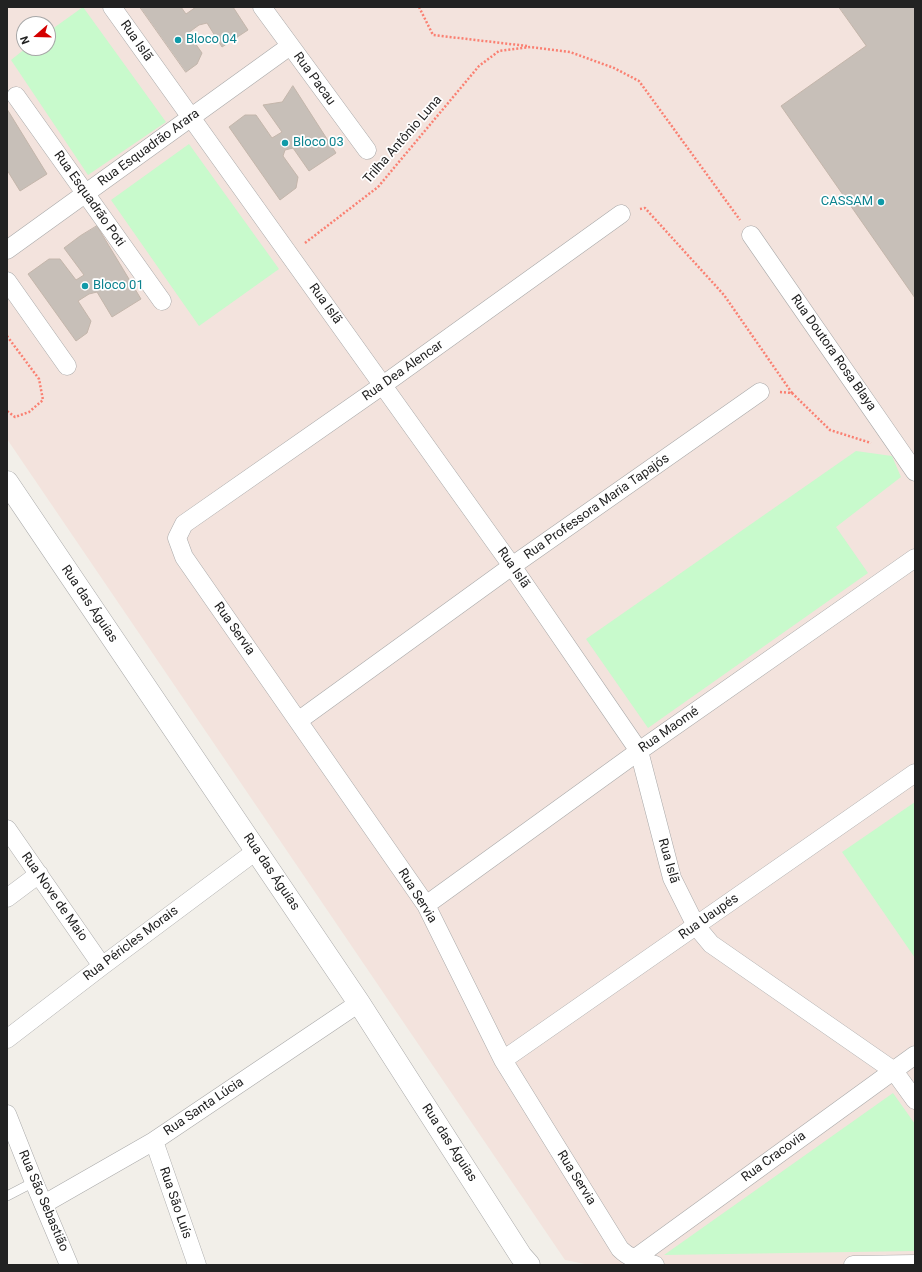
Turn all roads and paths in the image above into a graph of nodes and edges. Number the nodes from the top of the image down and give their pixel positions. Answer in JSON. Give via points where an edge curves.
{"nodes":[{"id":1,"x":112,"y":7,"type":"edge"},
{"id":2,"x":262,"y":7,"type":"edge"},
{"id":3,"x":420,"y":7,"type":"edge"},
{"id":4,"x":290,"y":46,"type":"junction"},
{"id":5,"x":531,"y":47,"type":"junction"},
{"id":6,"x":16,"y":96,"type":"dead end"},
{"id":7,"x":191,"y":118,"type":"junction"},
{"id":8,"x":366,"y":150,"type":"dead end"},
{"id":9,"x":85,"y":194,"type":"junction"},
{"id":10,"x":621,"y":214,"type":"joint"},
{"id":11,"x":751,"y":235,"type":"joint"},
{"id":12,"x":7,"y":250,"type":"edge"},
{"id":13,"x":289,"y":255,"type":"junction"},
{"id":14,"x":7,"y":281,"type":"edge"},
{"id":15,"x":162,"y":302,"type":"dead end"},
{"id":16,"x":7,"y":336,"type":"edge"},
{"id":17,"x":67,"y":366,"type":"dead end"},
{"id":18,"x":383,"y":385,"type":"junction"},
{"id":19,"x":760,"y":392,"type":"joint"},
{"id":20,"x":792,"y":393,"type":"junction"},
{"id":21,"x":7,"y":411,"type":"edge"},
{"id":22,"x":898,"y":446,"type":"junction"},
{"id":23,"x":915,"y":472,"type":"edge"},
{"id":24,"x":7,"y":482,"type":"edge"},
{"id":25,"x":184,"y":524,"type":"joint"},
{"id":26,"x":915,"y":558,"type":"edge"},
{"id":27,"x":512,"y":566,"type":"junction"},
{"id":28,"x":298,"y":721,"type":"junction"},
{"id":29,"x":639,"y":751,"type":"junction"},
{"id":30,"x":915,"y":773,"type":"edge"},
{"id":31,"x":7,"y":829,"type":"edge"},
{"id":32,"x":256,"y":851,"type":"junction"},
{"id":33,"x":39,"y":874,"type":"junction"},
{"id":34,"x":7,"y":898,"type":"edge"},
{"id":35,"x":426,"y":905,"type":"junction"},
{"id":36,"x":696,"y":926,"type":"junction"},
{"id":37,"x":102,"y":966,"type":"junction"},
{"id":38,"x":359,"y":1002,"type":"junction"},
{"id":39,"x":7,"y":1039,"type":"edge"},
{"id":40,"x":915,"y":1055,"type":"edge"},
{"id":41,"x":503,"y":1060,"type":"junction"},
{"id":42,"x":894,"y":1071,"type":"junction"},
{"id":43,"x":915,"y":1100,"type":"edge"},
{"id":44,"x":7,"y":1114,"type":"edge"},
{"id":45,"x":154,"y":1141,"type":"junction"},
{"id":46,"x":34,"y":1182,"type":"junction"},
{"id":47,"x":7,"y":1196,"type":"edge"},
{"id":48,"x":44,"y":1204,"type":"junction"},
{"id":49,"x":634,"y":1259,"type":"junction"},
{"id":50,"x":915,"y":1264,"type":"edge"},
{"id":51,"x":69,"y":1265,"type":"edge"},
{"id":52,"x":197,"y":1265,"type":"edge"},
{"id":53,"x":529,"y":1265,"type":"edge"},
{"id":54,"x":655,"y":1265,"type":"edge"},
{"id":55,"x":853,"y":1265,"type":"edge"}],
"edges":[{"from":1,"to":7,"type":"street","name":"Rua Islã"},
{"from":2,"to":4,"type":"street","name":"Rua Pacau"},
{"from":3,"to":5,"type":"path","name":"Trilha Antônio Luna","via":[[433,35]]},
{"from":4,"to":7,"type":"street","name":"Rua Esquadrão Arara"},
{"from":4,"to":8,"type":"street","name":"Rua Pacau"},
{"from":5,"to":11,"type":"path","name":"Trilha Antônio Luna","via":[[570,52],[614,68],[639,81]]},
{"from":5,"to":13,"type":"path","name":"Trilha Antônio Luna","via":[[499,51],[479,66],[378,187]]},
{"from":6,"to":9,"type":"street","name":"Rua Esquadrão Poti"},
{"from":7,"to":9,"type":"street","name":"Rua Esquadrão Arara"},
{"from":7,"to":13,"type":"street","name":"Rua Islã"},
{"from":9,"to":12,"type":"street","name":"Rua Esquadrão Arara"},
{"from":9,"to":15,"type":"street","name":"Rua Esquadrão Poti"},
{"from":10,"to":18,"type":"street","name":"Rua Dea Alencar"},
{"from":10,"to":20,"type":"path","via":[[644,208],[724,295]]},
{"from":11,"to":22,"type":"street","name":"Rua Doutora Rosa Blaya"},
{"from":13,"to":18,"type":"street","name":"Rua Islã"},
{"from":14,"to":17,"type":"street"},
{"from":16,"to":21,"type":"path","via":[[39,379],[43,400],[29,412],[15,417]]},
{"from":18,"to":25,"type":"street","name":"Rua Dea Alencar"},
{"from":18,"to":27,"type":"street","name":"Rua Islã"},
{"from":19,"to":20,"type":"path"},
{"from":19,"to":27,"type":"street","name":"Rua Professora Maria Tapajós"},
{"from":20,"to":22,"type":"path","via":[[830,430],[868,443]]},
{"from":22,"to":23,"type":"street","name":"Rua Doutora Rosa Blaya"},
{"from":24,"to":32,"type":"street","name":"Rua das Águias"},
{"from":25,"to":28,"type":"street","name":"Rua Servia","via":[[177,538],[184,557]]},
{"from":26,"to":29,"type":"street","name":"Rua Maomé"},
{"from":27,"to":28,"type":"street","name":"Rua Professora Maria Tapajós"},
{"from":27,"to":29,"type":"street","name":"Rua Islã"},
{"from":28,"to":35,"type":"street","name":"Rua Servia"},
{"from":29,"to":35,"type":"street","name":"Rua Maomé"},
{"from":29,"to":36,"type":"street","name":"Rua Islã","via":[[672,878]]},
{"from":30,"to":36,"type":"street","name":"Rua Uaupés"},
{"from":31,"to":33,"type":"street","name":"Rua Nove de Maio"},
{"from":32,"to":37,"type":"street","name":"Rua Péricles Morais"},
{"from":32,"to":38,"type":"street","name":"Rua das Águias"},
{"from":33,"to":34,"type":"street"},
{"from":33,"to":37,"type":"street","name":"Rua Nove de Maio"},
{"from":35,"to":41,"type":"street","name":"Rua Servia"},
{"from":36,"to":41,"type":"street","name":"Rua Uaupés"},
{"from":36,"to":42,"type":"street","name":"Rua Islã","via":[[711,944]]},
{"from":37,"to":39,"type":"street","name":"Rua Péricles Morais"},
{"from":38,"to":45,"type":"street","name":"Rua Santa Lúcia"},
{"from":38,"to":53,"type":"street","name":"Rua das Águias"},
{"from":40,"to":42,"type":"street","name":"Rua Cracovia"},
{"from":41,"to":49,"type":"street","name":"Rua Servia","via":[[620,1249]]},
{"from":42,"to":43,"type":"street","name":"Rua Islã"},
{"from":42,"to":49,"type":"street","name":"Rua Cracovia"},
{"from":44,"to":46,"type":"street","name":"Rua São Sebastião"},
{"from":45,"to":48,"type":"street","name":"Rua Santa Lúcia"},
{"from":45,"to":52,"type":"street","name":"Rua São Luís"},
{"from":46,"to":47,"type":"lane"},
{"from":46,"to":48,"type":"street","name":"Rua São Sebastião"},
{"from":48,"to":51,"type":"street","name":"Rua São Sebastião"},
{"from":49,"to":54,"type":"street","name":"Rua Servia"},
{"from":50,"to":55,"type":"street"}]}
